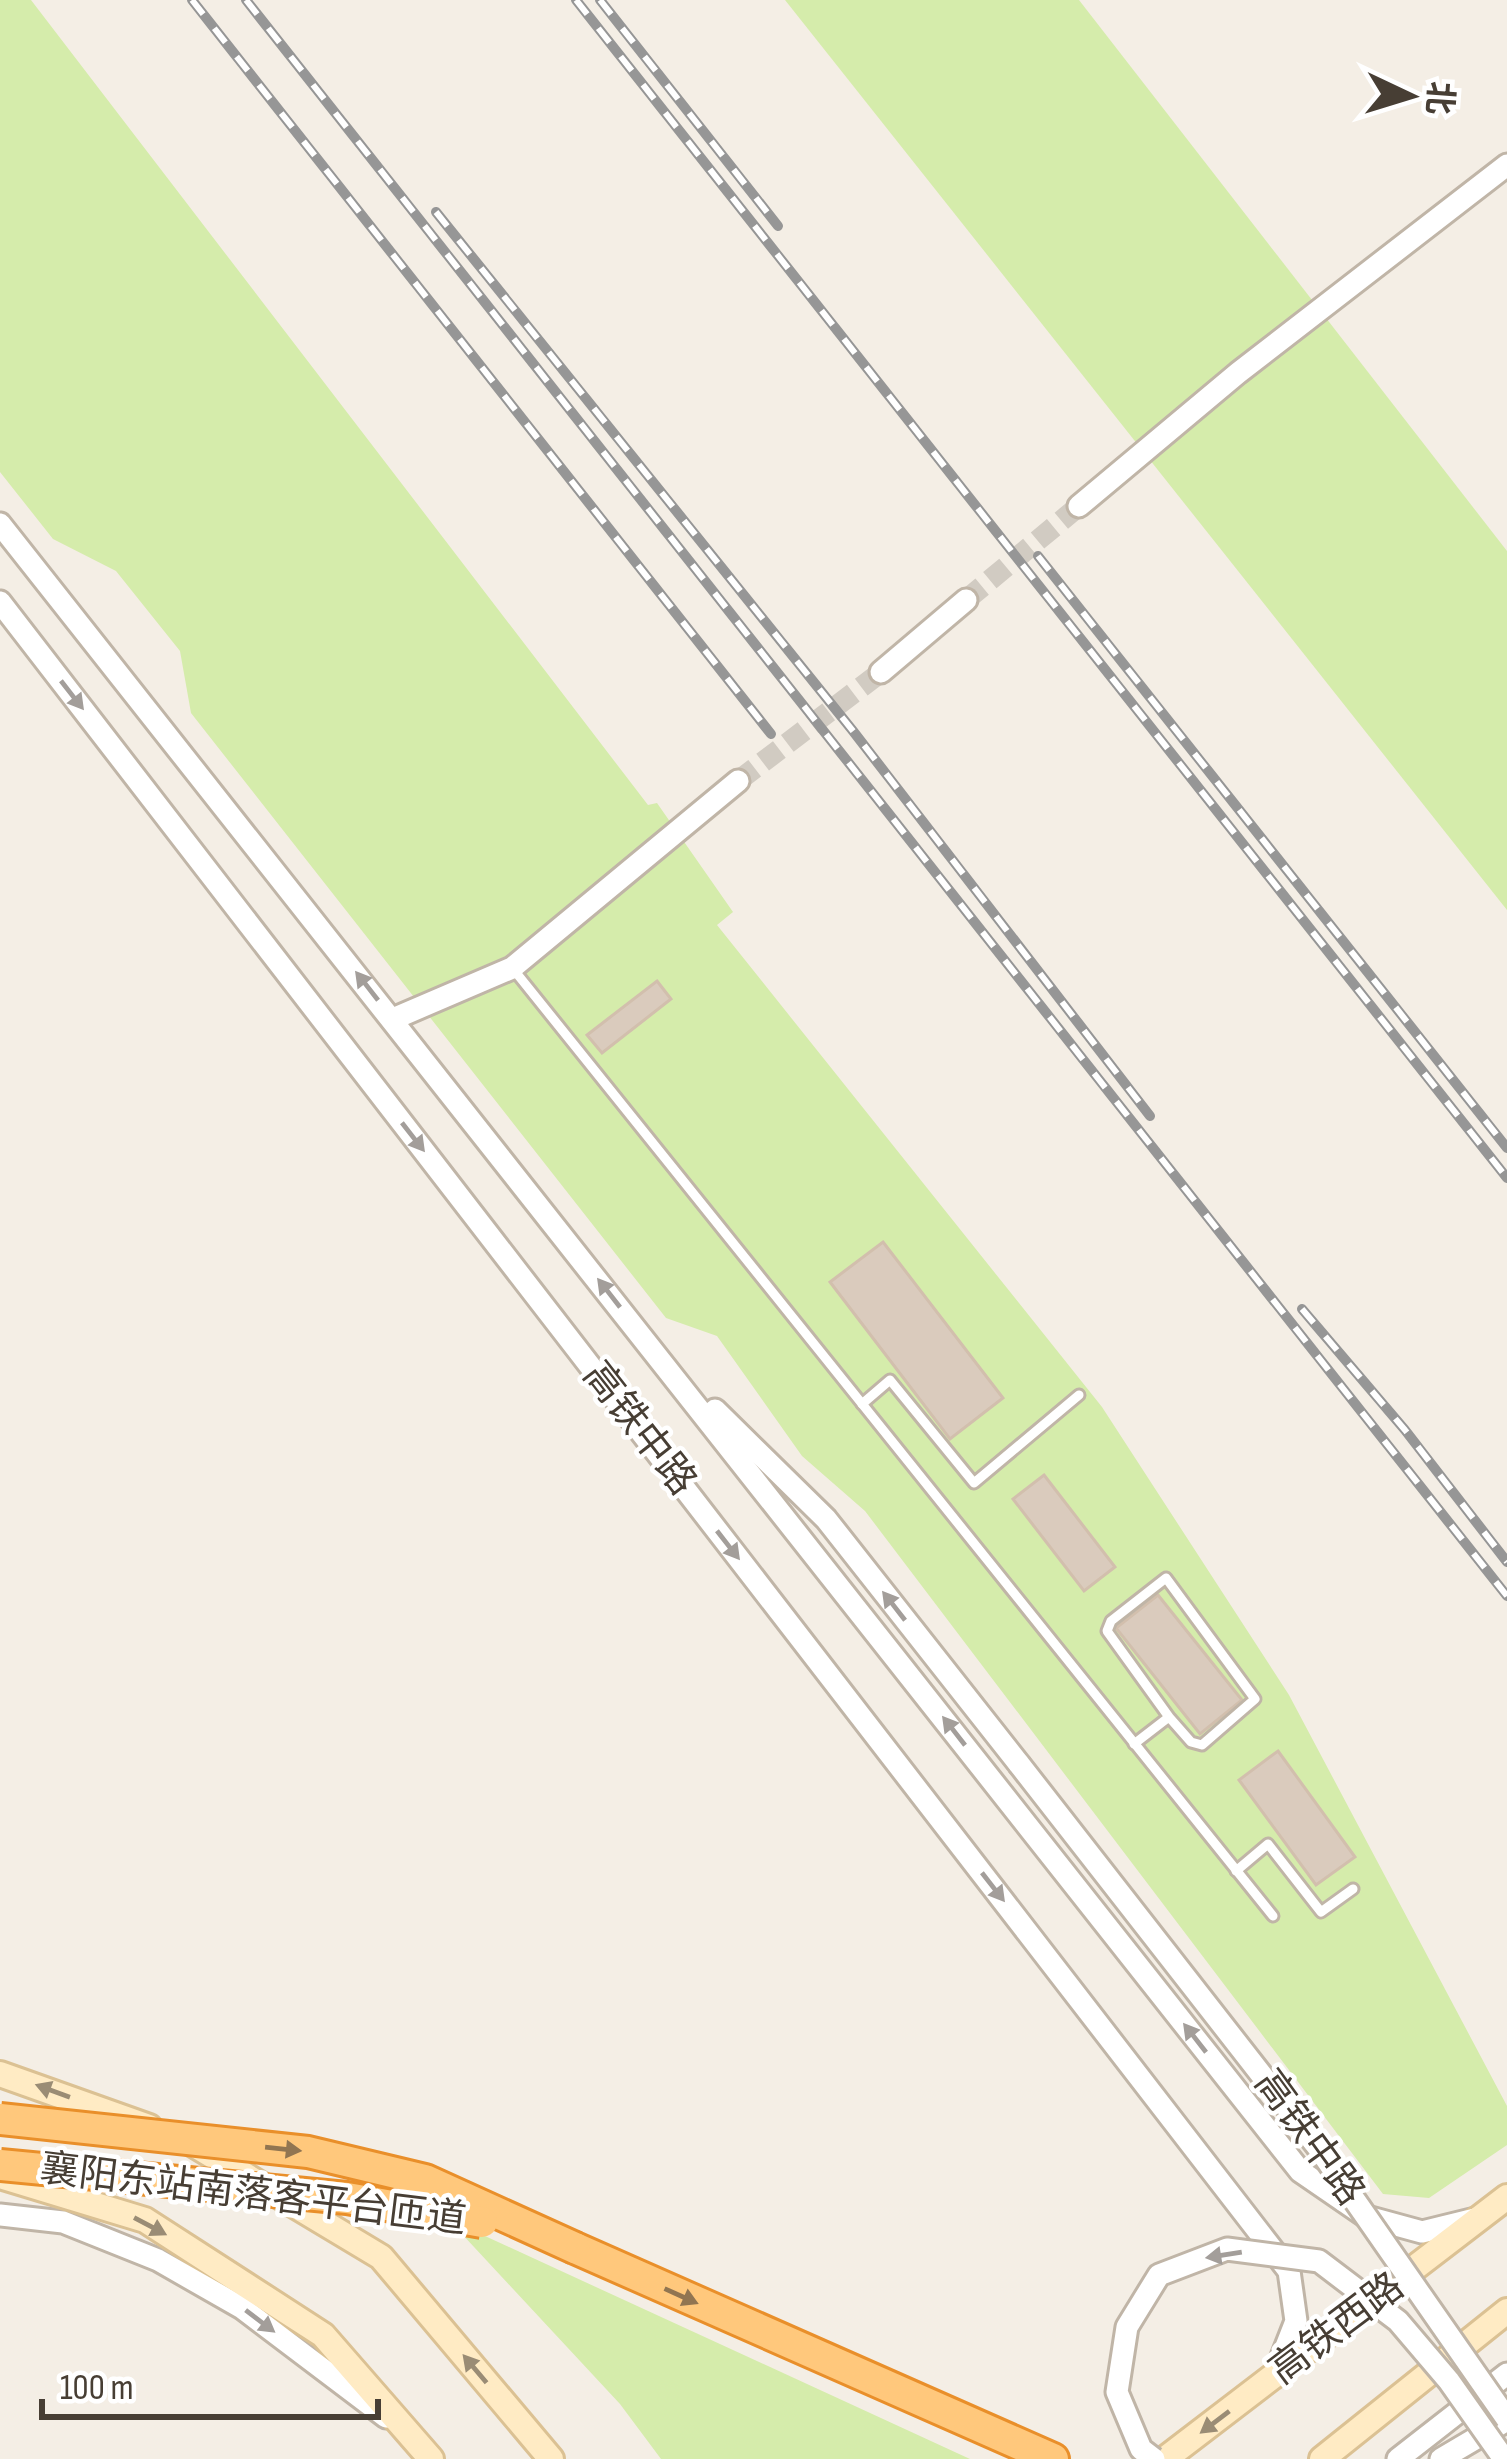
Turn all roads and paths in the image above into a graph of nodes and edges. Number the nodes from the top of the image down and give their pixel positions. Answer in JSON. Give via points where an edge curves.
{"nodes":[{"id":1,"x":1507,"y":165,"type":"edge"},
{"id":2,"x":1079,"y":506,"type":"tunnel mouth"},
{"id":3,"x":0,"y":524,"type":"edge"},
{"id":4,"x":966,"y":600,"type":"tunnel mouth"},
{"id":5,"x":0,"y":602,"type":"edge"},
{"id":6,"x":881,"y":672,"type":"tunnel mouth"},
{"id":7,"x":738,"y":781,"type":"tunnel mouth"},
{"id":8,"x":512,"y":968,"type":"junction"},
{"id":9,"x":393,"y":1019,"type":"junction"},
{"id":10,"x":649,"y":1343,"type":"junction"},
{"id":11,"x":1079,"y":1395,"type":"dead end"},
{"id":12,"x":862,"y":1404,"type":"junction"},
{"id":13,"x":1169,"y":1717,"type":"junction"},
{"id":14,"x":1134,"y":1744,"type":"junction"},
{"id":15,"x":1236,"y":1870,"type":"junction"},
{"id":16,"x":1353,"y":1889,"type":"dead end"},
{"id":17,"x":1273,"y":1916,"type":"dead end"},
{"id":18,"x":0,"y":2074,"type":"edge"},
{"id":19,"x":0,"y":2120,"type":"edge"},
{"id":20,"x":0,"y":2164,"type":"edge"},
{"id":21,"x":0,"y":2176,"type":"edge"},
{"id":22,"x":1507,"y":2197,"type":"edge"},
{"id":23,"x":0,"y":2215,"type":"edge"},
{"id":24,"x":1367,"y":2217,"type":"junction"},
{"id":25,"x":1481,"y":2218,"type":"junction"},
{"id":26,"x":575,"y":2248,"type":"junction"},
{"id":27,"x":1507,"y":2311,"type":"edge"},
{"id":28,"x":1507,"y":2374,"type":"edge"},
{"id":29,"x":1274,"y":2377,"type":"junction"},
{"id":30,"x":1507,"y":2419,"type":"edge"},
{"id":31,"x":424,"y":2449,"type":"edge"},
{"id":32,"x":551,"y":2459,"type":"edge"},
{"id":33,"x":1053,"y":2459,"type":"edge"},
{"id":34,"x":1154,"y":2459,"type":"edge"},
{"id":35,"x":1165,"y":2459,"type":"edge"},
{"id":36,"x":1322,"y":2459,"type":"edge"},
{"id":37,"x":1398,"y":2459,"type":"edge"},
{"id":38,"x":1441,"y":2459,"type":"edge"},
{"id":39,"x":1504,"y":2459,"type":"edge"}],
"edges":[{"from":1,"to":2,"type":"street"},
{"from":9,"to":3,"type":"street","name":"高铁中路","one_way":true},
{"from":4,"to":6,"type":"street"},
{"from":5,"to":29,"type":"street","name":"高铁中路","one_way":true,"via":[[1289,2271],[1296,2321]]},
{"from":7,"to":8,"type":"street"},
{"from":8,"to":9,"type":"street"},
{"from":8,"to":12,"type":"lane"},
{"from":10,"to":9,"type":"street","name":"高铁中路","one_way":true},
{"from":24,"to":10,"type":"street","name":"高铁中路","one_way":true,"bridge":true,"via":[[826,1520]]},
{"from":24,"to":10,"type":"street","name":"高铁中路","one_way":true,"via":[[1300,2171]]},
{"from":11,"to":12,"type":"lane","via":[[974,1483],[890,1380]]},
{"from":12,"to":14,"type":"lane"},
{"from":13,"to":13,"type":"lane","via":[[1202,1744],[1255,1699],[1166,1578],[1107,1631]]},
{"from":13,"to":14,"type":"lane"},
{"from":14,"to":15,"type":"lane"},
{"from":15,"to":16,"type":"lane","via":[[1268,1844],[1321,1912]]},
{"from":15,"to":17,"type":"lane"},
{"from":32,"to":18,"type":"main road","one_way":true,"via":[[380,2257],[198,2145]]},
{"from":19,"to":26,"type":"highway","one_way":true,"bridge":true,"via":[[308,2152],[425,2180]]},
{"from":20,"to":26,"type":"highway","name":"襄阳东站南落客平台匝道","bridge":true,"via":[[368,2201],[450,2213]]},
{"from":21,"to":31,"type":"main road","one_way":true,"via":[[145,2220],[323,2335]]},
{"from":22,"to":25,"type":"main road","name":"高铁西路"},
{"from":23,"to":31,"type":"street","one_way":true,"via":[[63,2222],[158,2260],[242,2308]]},
{"from":24,"to":25,"type":"street","name":"高铁中路","via":[[1422,2232]]},
{"from":24,"to":30,"type":"street","name":"高铁中路","bridge":true},
{"from":25,"to":29,"type":"main road","name":"高铁西路"},
{"from":26,"to":33,"type":"highway","one_way":true},
{"from":27,"to":36,"type":"main road"},
{"from":28,"to":37,"type":"street"},
{"from":29,"to":35,"type":"main road","name":"高铁西路","one_way":true},
{"from":30,"to":38,"type":"street"},
{"from":39,"to":34,"type":"street","name":"高铁中路","one_way":true,"bridge":true,"via":[[1411,2336],[1319,2261],[1227,2249],[1159,2275],[1127,2327],[1117,2392],[1141,2449]]}]}
